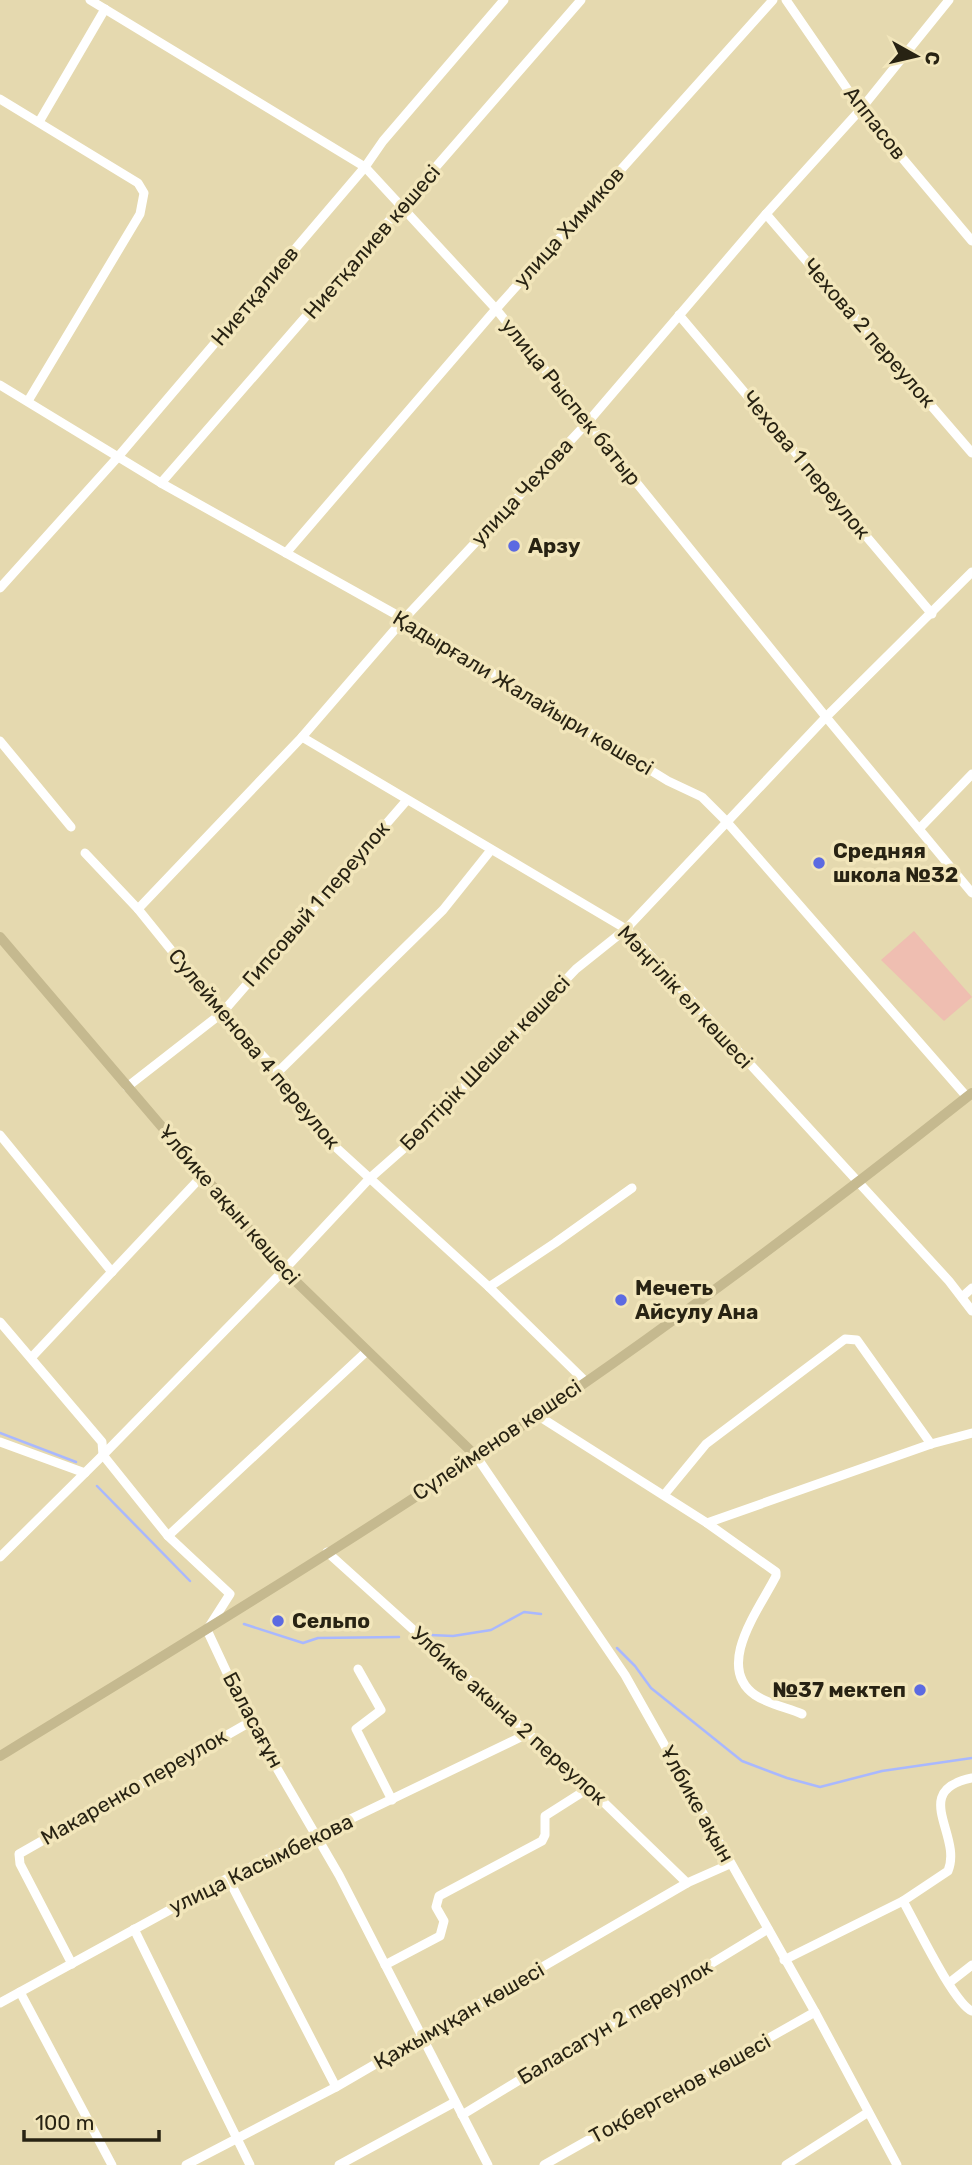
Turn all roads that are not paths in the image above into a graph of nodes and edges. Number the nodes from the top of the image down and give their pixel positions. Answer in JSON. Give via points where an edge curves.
{"nodes":[{"id":1,"x":90,"y":0,"type":"edge"},
{"id":2,"x":504,"y":0,"type":"edge"},
{"id":3,"x":581,"y":0,"type":"edge"},
{"id":4,"x":773,"y":0,"type":"edge"},
{"id":5,"x":786,"y":0,"type":"edge"},
{"id":6,"x":949,"y":0,"type":"edge"},
{"id":7,"x":105,"y":9,"type":"junction"},
{"id":8,"x":0,"y":99,"type":"edge"},
{"id":9,"x":861,"y":109,"type":"junction"},
{"id":10,"x":39,"y":122,"type":"junction"},
{"id":11,"x":365,"y":167,"type":"junction"},
{"id":12,"x":402,"y":207,"type":"junction"},
{"id":13,"x":766,"y":214,"type":"junction"},
{"id":14,"x":972,"y":241,"type":"edge"},
{"id":15,"x":496,"y":309,"type":"junction"},
{"id":16,"x":679,"y":316,"type":"junction"},
{"id":17,"x":0,"y":384,"type":"edge"},
{"id":18,"x":28,"y":401,"type":"junction"},
{"id":19,"x":587,"y":423,"type":"junction"},
{"id":20,"x":972,"y":453,"type":"edge"},
{"id":21,"x":117,"y":458,"type":"junction"},
{"id":22,"x":161,"y":483,"type":"junction"},
{"id":23,"x":286,"y":553,"type":"junction"},
{"id":24,"x":972,"y":572,"type":"edge"},
{"id":25,"x":0,"y":588,"type":"edge"},
{"id":26,"x":932,"y":614,"type":"junction"},
{"id":27,"x":404,"y":619,"type":"junction"},
{"id":28,"x":826,"y":717,"type":"junction"},
{"id":29,"x":302,"y":737,"type":"junction"},
{"id":30,"x":0,"y":741,"type":"edge"},
{"id":31,"x":972,"y":774,"type":"edge"},
{"id":32,"x":407,"y":800,"type":"junction"},
{"id":33,"x":726,"y":821,"type":"junction"},
{"id":34,"x":71,"y":827,"type":"dead end"},
{"id":35,"x":919,"y":829,"type":"junction"},
{"id":36,"x":491,"y":850,"type":"junction"},
{"id":37,"x":85,"y":853,"type":"dead end"},
{"id":38,"x":972,"y":892,"type":"edge"},
{"id":39,"x":138,"y":909,"type":"junction"},
{"id":40,"x":626,"y":929,"type":"junction"},
{"id":41,"x":0,"y":937,"type":"edge"},
{"id":42,"x":222,"y":1013,"type":"junction"},
{"id":43,"x":278,"y":1072,"type":"junction"},
{"id":44,"x":127,"y":1087,"type":"junction"},
{"id":45,"x":969,"y":1095,"type":"edge"},
{"id":46,"x":0,"y":1135,"type":"edge"},
{"id":47,"x":202,"y":1176,"type":"junction"},
{"id":48,"x":369,"y":1179,"type":"junction"},
{"id":49,"x":857,"y":1183,"type":"junction"},
{"id":50,"x":632,"y":1188,"type":"dead end"},
{"id":51,"x":284,"y":1270,"type":"junction"},
{"id":52,"x":112,"y":1272,"type":"junction"},
{"id":53,"x":489,"y":1287,"type":"junction"},
{"id":54,"x":972,"y":1288,"type":"edge"},
{"id":55,"x":962,"y":1297,"type":"junction"},
{"id":56,"x":972,"y":1311,"type":"edge"},
{"id":57,"x":0,"y":1322,"type":"edge"},
{"id":58,"x":367,"y":1351,"type":"junction"},
{"id":59,"x":31,"y":1358,"type":"junction"},
{"id":60,"x":585,"y":1381,"type":"junction"},
{"id":61,"x":537,"y":1415,"type":"junction"},
{"id":62,"x":972,"y":1433,"type":"edge"},
{"id":63,"x":0,"y":1442,"type":"edge"},
{"id":64,"x":930,"y":1444,"type":"junction"},
{"id":65,"x":103,"y":1455,"type":"junction"},
{"id":66,"x":476,"y":1456,"type":"junction"},
{"id":67,"x":85,"y":1473,"type":"junction"},
{"id":68,"x":664,"y":1495,"type":"junction"},
{"id":69,"x":707,"y":1523,"type":"junction"},
{"id":70,"x":168,"y":1536,"type":"junction"},
{"id":71,"x":327,"y":1552,"type":"junction"},
{"id":72,"x":0,"y":1557,"type":"edge"},
{"id":73,"x":207,"y":1630,"type":"junction"},
{"id":74,"x":358,"y":1669,"type":"dead end"},
{"id":75,"x":802,"y":1714,"type":"dead end"},
{"id":76,"x":250,"y":1722,"type":"junction"},
{"id":77,"x":527,"y":1734,"type":"junction"},
{"id":78,"x":0,"y":1756,"type":"edge"},
{"id":79,"x":972,"y":1778,"type":"edge"},
{"id":80,"x":589,"y":1788,"type":"junction"},
{"id":81,"x":392,"y":1800,"type":"junction"},
{"id":82,"x":317,"y":1835,"type":"junction"},
{"id":83,"x":730,"y":1864,"type":"junction"},
{"id":84,"x":228,"y":1878,"type":"junction"},
{"id":85,"x":687,"y":1883,"type":"junction"},
{"id":86,"x":903,"y":1901,"type":"junction"},
{"id":87,"x":134,"y":1929,"type":"junction"},
{"id":88,"x":768,"y":1930,"type":"junction"},
{"id":89,"x":784,"y":1960,"type":"junction"},
{"id":90,"x":72,"y":1964,"type":"junction"},
{"id":91,"x":385,"y":1965,"type":"junction"},
{"id":92,"x":972,"y":1965,"type":"edge"},
{"id":93,"x":949,"y":1983,"type":"junction"},
{"id":94,"x":20,"y":1992,"type":"junction"},
{"id":95,"x":0,"y":2003,"type":"edge"},
{"id":96,"x":972,"y":2011,"type":"edge"},
{"id":97,"x":815,"y":2012,"type":"junction"},
{"id":98,"x":423,"y":2039,"type":"junction"},
{"id":99,"x":336,"y":2087,"type":"junction"},
{"id":100,"x":455,"y":2102,"type":"junction"},
{"id":101,"x":867,"y":2113,"type":"junction"},
{"id":102,"x":462,"y":2115,"type":"junction"},
{"id":103,"x":237,"y":2138,"type":"junction"},
{"id":104,"x":111,"y":2165,"type":"edge"},
{"id":105,"x":186,"y":2165,"type":"edge"},
{"id":106,"x":250,"y":2165,"type":"edge"},
{"id":107,"x":339,"y":2165,"type":"edge"},
{"id":108,"x":488,"y":2165,"type":"edge"},
{"id":109,"x":544,"y":2165,"type":"edge"},
{"id":110,"x":786,"y":2165,"type":"edge"},
{"id":111,"x":897,"y":2165,"type":"edge"}],
"edges":[{"from":1,"to":7,"type":"street","name":"улица Рыспек батыр"},
{"from":2,"to":11,"type":"street","name":"Ниетқалиев"},
{"from":3,"to":12,"type":"street","name":"Ниетқалиев көшесі"},
{"from":4,"to":15,"type":"street","name":"улица Химиков"},
{"from":5,"to":9,"type":"street","name":"Аппасов"},
{"from":6,"to":9,"type":"street","name":"улица Чехова"},
{"from":7,"to":10,"type":"street"},
{"from":7,"to":11,"type":"street","name":"улица Рыспек батыр"},
{"from":8,"to":10,"type":"street"},
{"from":9,"to":13,"type":"street","name":"улица Чехова"},
{"from":9,"to":14,"type":"street","name":"Аппасов"},
{"from":10,"to":18,"type":"street","via":[[138,183],[144,193],[140,214]]},
{"from":11,"to":12,"type":"street","name":"улица Рыспек батыр"},
{"from":11,"to":21,"type":"street","name":"Ниетқалиев"},
{"from":12,"to":15,"type":"street","name":"улица Рыспек батыр"},
{"from":12,"to":22,"type":"street","name":"Ниетқалиев көшесі"},
{"from":13,"to":16,"type":"street","name":"улица Чехова"},
{"from":13,"to":20,"type":"street","name":"Чехова 2 переулок"},
{"from":15,"to":19,"type":"street","name":"улица Рыспек батыр"},
{"from":15,"to":23,"type":"street","name":"улица Химиков"},
{"from":16,"to":19,"type":"street","name":"улица Чехова"},
{"from":16,"to":26,"type":"street","name":"Чехова 1 переулок"},
{"from":17,"to":18,"type":"street","name":"Қадырғали Жалайыри көшесі"},
{"from":18,"to":21,"type":"street","name":"Қадырғали Жалайыри көшесі"},
{"from":19,"to":27,"type":"street","name":"улица Чехова"},
{"from":19,"to":28,"type":"street","name":"улица Рыспек батыр"},
{"from":21,"to":22,"type":"street","name":"Қадырғали Жалайыри көшесі"},
{"from":21,"to":25,"type":"street","name":"Ниетқалиев"},
{"from":22,"to":23,"type":"street","name":"Қадырғали Жалайыри көшесі"},
{"from":23,"to":27,"type":"street","name":"Қадырғали Жалайыри көшесі"},
{"from":24,"to":26,"type":"street","name":"Бөлтірік Шешен көшесі"},
{"from":26,"to":28,"type":"street","name":"Бөлтірік Шешен көшесі"},
{"from":27,"to":29,"type":"street","name":"улица Чехова"},
{"from":27,"to":33,"type":"street","name":"Қадырғали Жалайыри көшесі","via":[[668,781],[702,797]]},
{"from":28,"to":33,"type":"street","name":"Бөлтірік Шешен көшесі"},
{"from":28,"to":35,"type":"street","name":"улица Рыспек батыр"},
{"from":29,"to":32,"type":"street","name":"Мәңгілік ел көшесі"},
{"from":29,"to":39,"type":"street","name":"улица Чехова"},
{"from":30,"to":34,"type":"street"},
{"from":31,"to":35,"type":"street"},
{"from":32,"to":36,"type":"street","name":"Мәңгілік ел көшесі"},
{"from":32,"to":42,"type":"street","name":"Гипсовый 1 переулок"},
{"from":33,"to":40,"type":"street","name":"Бөлтірік Шешен көшесі"},
{"from":33,"to":45,"type":"street","name":"Қадырғали Жалайыри көшесі"},
{"from":35,"to":38,"type":"street","name":"улица Рыспек батыр"},
{"from":36,"to":40,"type":"street","name":"Мәңгілік ел көшесі"},
{"from":36,"to":43,"type":"street","via":[[443,911]]},
{"from":37,"to":39,"type":"street","name":"Сулейменова 4 переулок"},
{"from":39,"to":42,"type":"street","name":"Сулейменова 4 переулок"},
{"from":40,"to":48,"type":"street","name":"Бөлтірік Шешен көшесі","via":[[576,969],[411,1142]]},
{"from":40,"to":49,"type":"street","name":"Мәңгілік ел көшесі"},
{"from":41,"to":44,"type":"main road","name":"Ұлбике ақын көшесі"},
{"from":42,"to":43,"type":"street","name":"Сулейменова 4 переулок"},
{"from":42,"to":44,"type":"street","name":"Гипсовый 1 переулок"},
{"from":43,"to":48,"type":"street","name":"Сулейменова 4 переулок","via":[[318,1131]]},
{"from":44,"to":47,"type":"main road","name":"Ұлбике ақын көшесі"},
{"from":45,"to":49,"type":"main road","name":"Сүлейменов көшесі"},
{"from":46,"to":52,"type":"street"},
{"from":47,"to":51,"type":"main road","name":"Ұлбике ақын көшесі"},
{"from":47,"to":52,"type":"street"},
{"from":48,"to":51,"type":"street","name":"Бөлтірік Шешен көшесі"},
{"from":48,"to":53,"type":"street","name":"Сулейменова 4 переулок"},
{"from":49,"to":55,"type":"street","name":"Мәңгілік ел көшесі"},
{"from":49,"to":60,"type":"main road","name":"Сүлейменов көшесі"},
{"from":50,"to":53,"type":"street"},
{"from":51,"to":58,"type":"main road","name":"Ұлбике ақын көшесі"},
{"from":51,"to":65,"type":"street","name":"Бөлтірік Шешен көшесі"},
{"from":52,"to":59,"type":"street"},
{"from":53,"to":60,"type":"street","name":"Сулейменова 4 переулок"},
{"from":54,"to":55,"type":"street"},
{"from":55,"to":56,"type":"street","name":"Мәңгілік ел көшесі"},
{"from":57,"to":59,"type":"street"},
{"from":58,"to":66,"type":"main road","name":"Ұлбике ақын көшесі"},
{"from":58,"to":70,"type":"street"},
{"from":59,"to":65,"type":"street","via":[[102,1442]]},
{"from":60,"to":61,"type":"main road","name":"Сүлейменов көшесі"},
{"from":61,"to":66,"type":"main road","name":"Сүлейменов көшесі"},
{"from":61,"to":68,"type":"street"},
{"from":62,"to":64,"type":"street"},
{"from":63,"to":67,"type":"street"},
{"from":64,"to":68,"type":"street","via":[[857,1340],[845,1339],[706,1444]]},
{"from":64,"to":69,"type":"street"},
{"from":65,"to":67,"type":"street","name":"Бөлтірік Шешен көшесі"},
{"from":65,"to":70,"type":"street"},
{"from":66,"to":71,"type":"main road","name":"Сүлейменов көшесі"},
{"from":66,"to":83,"type":"street","name":"Ұлбике ақын","via":[[625,1675]]},
{"from":67,"to":72,"type":"street","name":"Бөлтірік Шешен көшесі"},
{"from":68,"to":69,"type":"street"},
{"from":69,"to":75,"type":"street","via":[[776,1572],[738,1652],[741,1679],[755,1695]]},
{"from":70,"to":73,"type":"street","via":[[230,1594]]},
{"from":71,"to":73,"type":"main road","name":"Сүлейменов көшесі"},
{"from":71,"to":77,"type":"street","name":"Улбике акына 2 переулок"},
{"from":73,"to":76,"type":"street","name":"Баласағұн"},
{"from":73,"to":78,"type":"main road","name":"Сүлейменов көшесі"},
{"from":74,"to":81,"type":"street","via":[[381,1710],[356,1729]]},
{"from":76,"to":82,"type":"street","name":"Баласағұн"},
{"from":76,"to":90,"type":"street","name":"Макаренко переулок","via":[[19,1854]]},
{"from":77,"to":80,"type":"street","name":"Улбике акына 2 переулок"},
{"from":77,"to":81,"type":"street","name":"улица Касымбекова"},
{"from":79,"to":86,"type":"street","via":[[953,1782],[940,1805],[952,1856],[948,1871]]},
{"from":80,"to":85,"type":"street","name":"Улбике акына 2 переулок"},
{"from":80,"to":91,"type":"street","via":[[545,1816],[541,1841],[439,1896],[436,1907],[444,1921],[440,1936]]},
{"from":81,"to":82,"type":"street","name":"улица Касымбекова"},
{"from":82,"to":84,"type":"street","name":"улица Касымбекова"},
{"from":82,"to":91,"type":"street","name":"Баласағұн"},
{"from":83,"to":85,"type":"street","name":"Қажымұқан көшесі"},
{"from":83,"to":88,"type":"street","name":"Ұлбике ақын"},
{"from":84,"to":87,"type":"street","name":"улица Касымбекова"},
{"from":84,"to":99,"type":"street"},
{"from":85,"to":98,"type":"street","name":"Қажымұқан көшесі"},
{"from":86,"to":89,"type":"street"},
{"from":86,"to":93,"type":"street"},
{"from":87,"to":90,"type":"street","name":"улица Касымбекова"},
{"from":87,"to":103,"type":"street"},
{"from":88,"to":89,"type":"street","name":"Ұлбике ақын"},
{"from":88,"to":102,"type":"street","name":"Баласагун 2 переулок"},
{"from":89,"to":97,"type":"street","name":"Ұлбике ақын"},
{"from":90,"to":94,"type":"street","name":"улица Касымбекова"},
{"from":91,"to":98,"type":"street","name":"Баласағұн"},
{"from":92,"to":93,"type":"street"},
{"from":93,"to":96,"type":"street","via":[[964,2007]]},
{"from":94,"to":95,"type":"street","name":"улица Касымбекова"},
{"from":94,"to":104,"type":"street"},
{"from":97,"to":101,"type":"street","name":"Ұлбике ақын"},
{"from":97,"to":109,"type":"street","name":"Тоқбергенов көшесі"},
{"from":98,"to":99,"type":"street","name":"Қажымұқан көшесі"},
{"from":98,"to":100,"type":"street","name":"Баласағұн"},
{"from":99,"to":103,"type":"street","name":"Қажымұқан көшесі"},
{"from":100,"to":102,"type":"street","name":"Баласағұн"},
{"from":100,"to":107,"type":"street"},
{"from":101,"to":110,"type":"street"},
{"from":101,"to":111,"type":"street","name":"Ұлбике ақын"},
{"from":102,"to":108,"type":"street","name":"Баласағұн"},
{"from":103,"to":105,"type":"street","name":"Қажымұқан көшесі"},
{"from":103,"to":106,"type":"street"}]}
